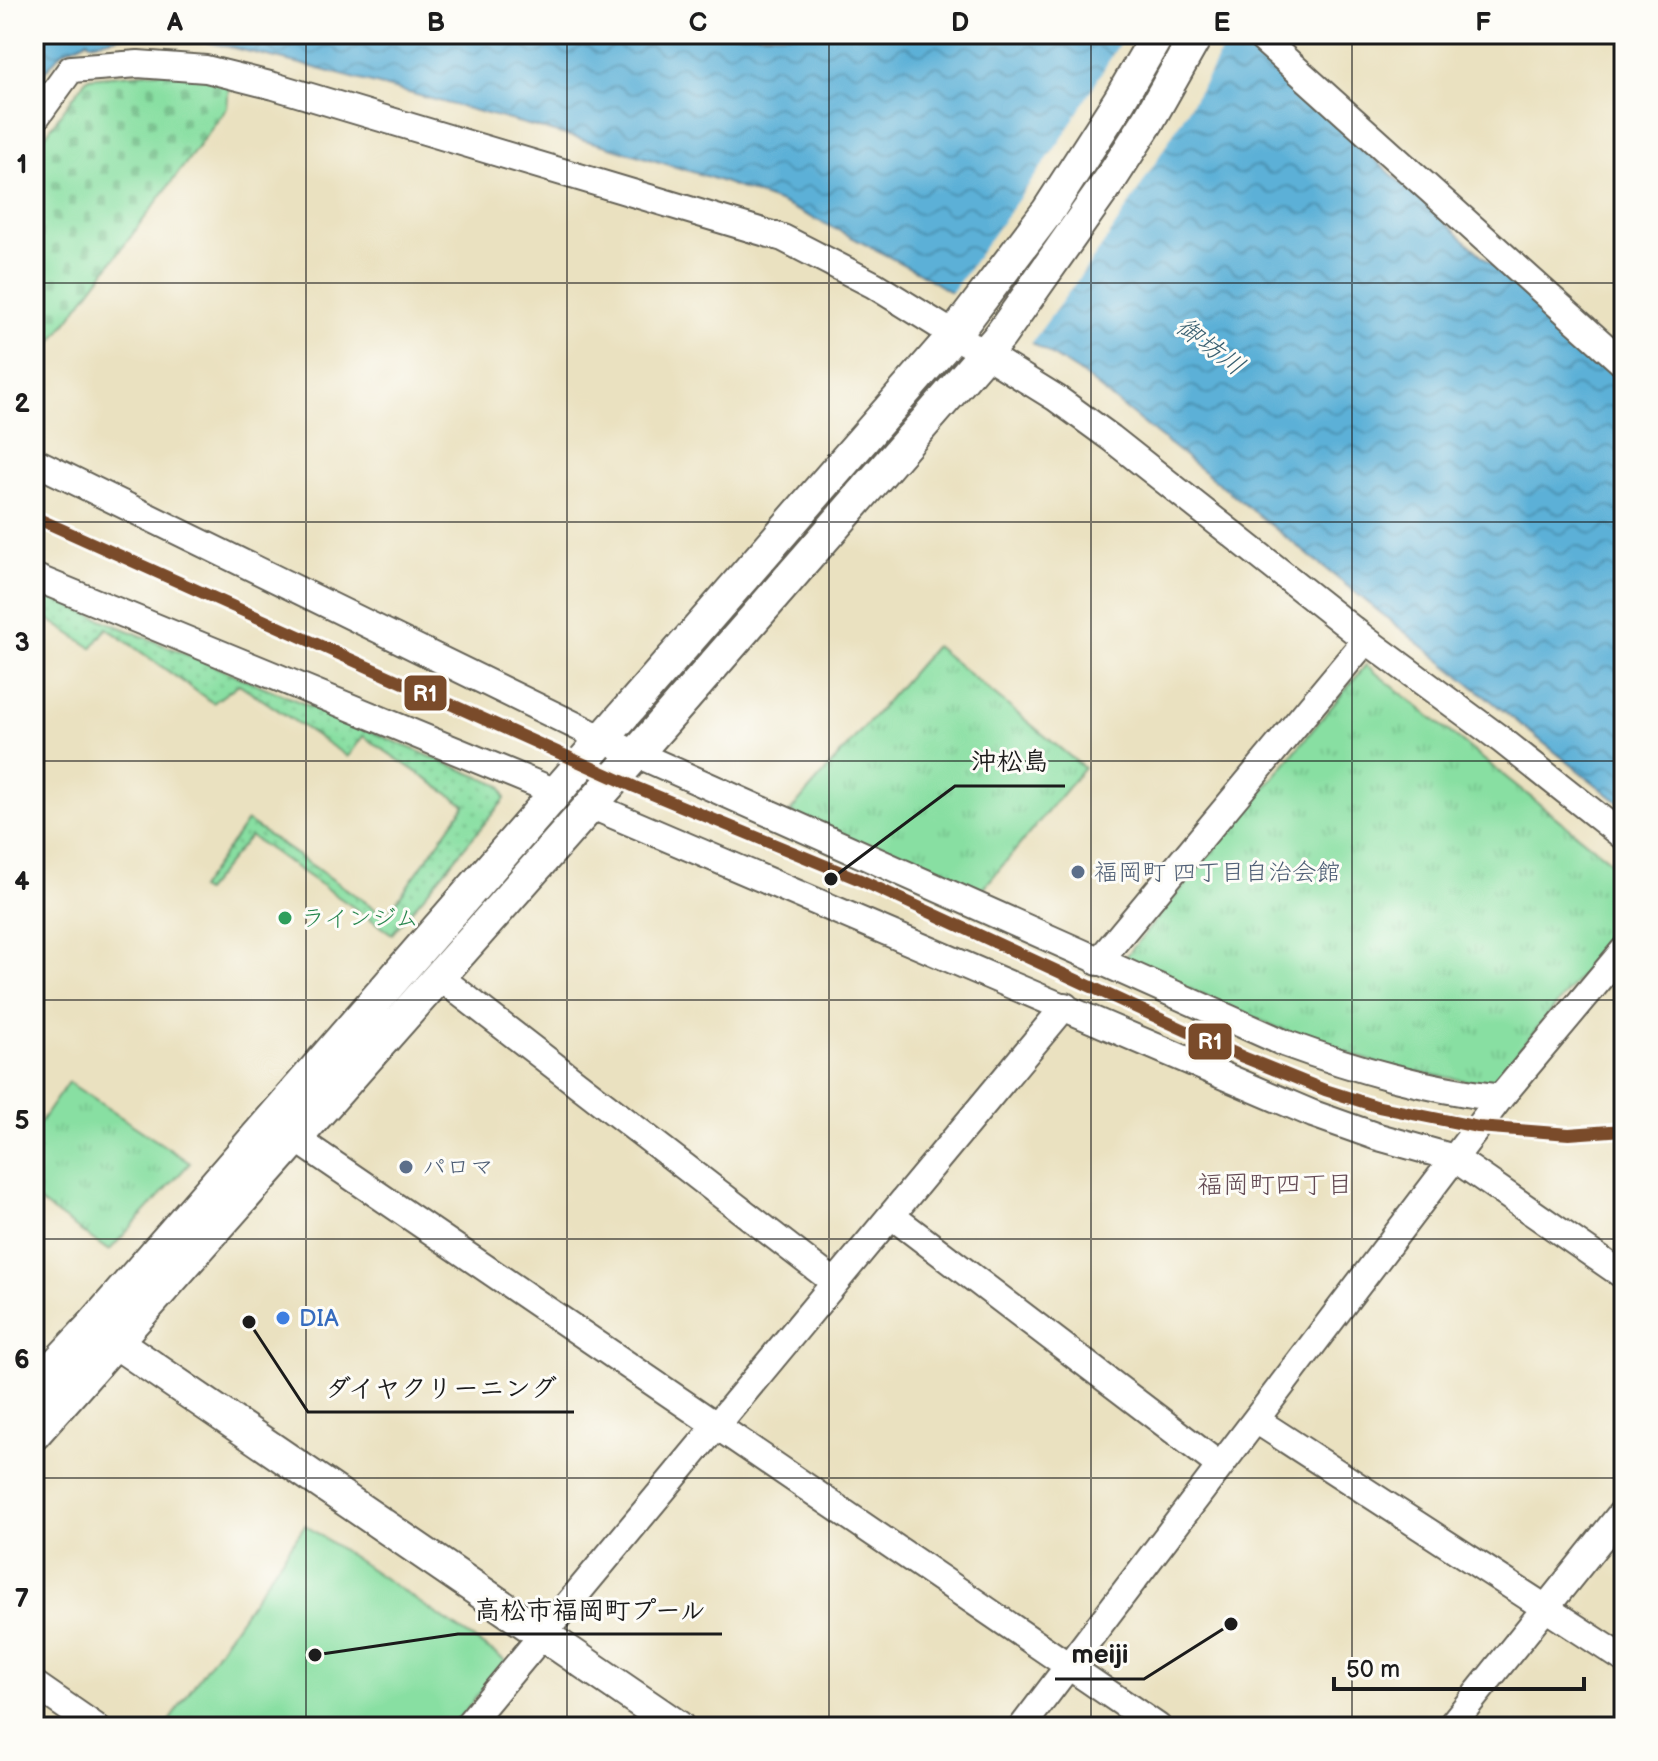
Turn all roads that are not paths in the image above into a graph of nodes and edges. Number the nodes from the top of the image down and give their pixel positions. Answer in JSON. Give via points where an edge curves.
{"nodes":[{"id":1,"x":1158,"y":34,"type":"edge"},
{"id":2,"x":1197,"y":34,"type":"edge"},
{"id":3,"x":1257,"y":34,"type":"edge"},
{"id":4,"x":34,"y":120,"type":"edge"},
{"id":5,"x":962,"y":324,"type":"junction"},
{"id":6,"x":992,"y":345,"type":"junction"},
{"id":7,"x":1624,"y":364,"type":"edge"},
{"id":8,"x":34,"y":461,"type":"edge"},
{"id":9,"x":34,"y":577,"type":"edge"},
{"id":10,"x":1366,"y":640,"type":"junction"},
{"id":11,"x":603,"y":739,"type":"junction"},
{"id":12,"x":635,"y":754,"type":"junction"},
{"id":13,"x":556,"y":792,"type":"junction"},
{"id":14,"x":590,"y":805,"type":"junction"},
{"id":15,"x":1624,"y":837,"type":"edge"},
{"id":16,"x":1624,"y":950,"type":"edge"},
{"id":17,"x":1098,"y":962,"type":"junction"},
{"id":18,"x":438,"y":976,"type":"junction"},
{"id":19,"x":1065,"y":1006,"type":"junction"},
{"id":20,"x":1500,"y":1098,"type":"junction"},
{"id":21,"x":295,"y":1138,"type":"junction"},
{"id":22,"x":1454,"y":1158,"type":"junction"},
{"id":23,"x":892,"y":1216,"type":"junction"},
{"id":24,"x":1624,"y":1276,"type":"edge"},
{"id":25,"x":834,"y":1282,"type":"junction"},
{"id":26,"x":104,"y":1334,"type":"junction"},
{"id":27,"x":34,"y":1388,"type":"edge"},
{"id":28,"x":1256,"y":1420,"type":"junction"},
{"id":29,"x":716,"y":1427,"type":"junction"},
{"id":30,"x":34,"y":1434,"type":"edge"},
{"id":31,"x":1219,"y":1465,"type":"junction"},
{"id":32,"x":1624,"y":1510,"type":"edge"},
{"id":33,"x":1545,"y":1608,"type":"junction"},
{"id":34,"x":543,"y":1635,"type":"junction"},
{"id":35,"x":1624,"y":1659,"type":"edge"},
{"id":36,"x":1068,"y":1665,"type":"junction"},
{"id":37,"x":34,"y":1684,"type":"edge"},
{"id":38,"x":96,"y":1727,"type":"edge"},
{"id":39,"x":466,"y":1727,"type":"edge"},
{"id":40,"x":678,"y":1727,"type":"edge"},
{"id":41,"x":1022,"y":1727,"type":"edge"},
{"id":42,"x":1158,"y":1727,"type":"edge"},
{"id":43,"x":1450,"y":1727,"type":"edge"}],
"edges":[{"from":1,"to":5,"type":"street","via":[[1056,200]]},
{"from":2,"to":6,"type":"street","via":[[1112,177]]},
{"from":3,"to":7,"type":"street"},
{"from":4,"to":5,"type":"street","via":[[71,69],[138,64],[206,69],[783,238]]},
{"from":5,"to":6,"type":"street"},
{"from":5,"to":11,"type":"street"},
{"from":6,"to":10,"type":"street"},
{"from":6,"to":12,"type":"street"},
{"from":8,"to":11,"type":"street"},
{"from":9,"to":13,"type":"street"},
{"from":10,"to":15,"type":"street"},
{"from":10,"to":17,"type":"street"},
{"from":11,"to":12,"type":"street"},
{"from":11,"to":13,"type":"street"},
{"from":12,"to":14,"type":"street"},
{"from":12,"to":17,"type":"street"},
{"from":13,"to":26,"type":"street"},
{"from":14,"to":18,"type":"street"},
{"from":14,"to":19,"type":"street"},
{"from":16,"to":20,"type":"street"},
{"from":17,"to":20,"type":"street","via":[[1329,1060],[1387,1078]]},
{"from":18,"to":21,"type":"street"},
{"from":18,"to":25,"type":"street"},
{"from":19,"to":22,"type":"street","via":[[1313,1114]]},
{"from":19,"to":23,"type":"street"},
{"from":20,"to":22,"type":"street"},
{"from":21,"to":26,"type":"street"},
{"from":21,"to":29,"type":"street"},
{"from":22,"to":24,"type":"street"},
{"from":22,"to":28,"type":"street"},
{"from":23,"to":25,"type":"street"},
{"from":23,"to":31,"type":"street"},
{"from":25,"to":29,"type":"street"},
{"from":26,"to":27,"type":"street"},
{"from":26,"to":30,"type":"street"},
{"from":26,"to":34,"type":"street"},
{"from":28,"to":31,"type":"street"},
{"from":28,"to":33,"type":"street"},
{"from":29,"to":34,"type":"street"},
{"from":29,"to":36,"type":"street"},
{"from":31,"to":36,"type":"street"},
{"from":32,"to":33,"type":"street"},
{"from":33,"to":35,"type":"street"},
{"from":33,"to":43,"type":"street"},
{"from":34,"to":39,"type":"street"},
{"from":34,"to":40,"type":"street"},
{"from":36,"to":41,"type":"street"},
{"from":36,"to":42,"type":"street"},
{"from":37,"to":38,"type":"street"}]}
